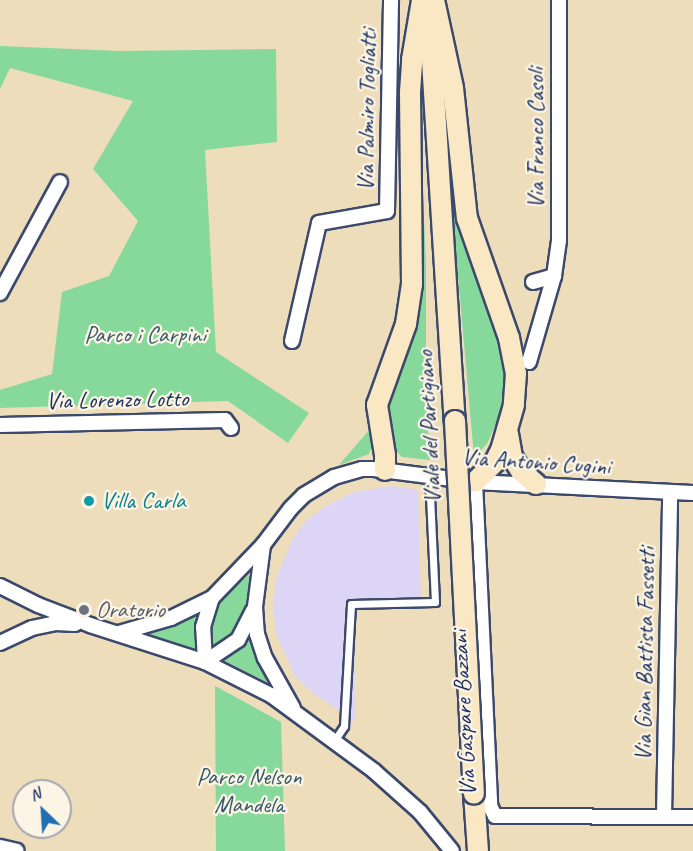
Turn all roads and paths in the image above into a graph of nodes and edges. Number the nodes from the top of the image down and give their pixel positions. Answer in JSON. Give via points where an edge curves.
{"nodes":[{"id":1,"x":392,"y":0,"type":"edge"},
{"id":2,"x":422,"y":0,"type":"edge"},
{"id":3,"x":427,"y":0,"type":"edge"},
{"id":4,"x":434,"y":0,"type":"edge"},
{"id":5,"x":559,"y":0,"type":"edge"},
{"id":6,"x":60,"y":182,"type":"dead end"},
{"id":7,"x":554,"y":276,"type":"junction"},
{"id":8,"x":533,"y":282,"type":"dead end"},
{"id":9,"x":0,"y":293,"type":"edge"},
{"id":10,"x":292,"y":341,"type":"dead end"},
{"id":11,"x":529,"y":362,"type":"dead end"},
{"id":12,"x":0,"y":424,"type":"edge"},
{"id":13,"x":231,"y":428,"type":"dead end"},
{"id":14,"x":508,"y":429,"type":"junction"},
{"id":15,"x":384,"y":470,"type":"junction"},
{"id":16,"x":429,"y":476,"type":"junction"},
{"id":17,"x":475,"y":482,"type":"junction"},
{"id":18,"x":536,"y":484,"type":"junction"},
{"id":19,"x":670,"y":493,"type":"junction"},
{"id":20,"x":693,"y":493,"type":"edge"},
{"id":21,"x":263,"y":545,"type":"junction"},
{"id":22,"x":1,"y":591,"type":"edge"},
{"id":23,"x":212,"y":598,"type":"junction"},
{"id":24,"x":255,"y":607,"type":"junction"},
{"id":25,"x":90,"y":625,"type":"junction"},
{"id":26,"x":118,"y":633,"type":"junction"},
{"id":27,"x":0,"y":643,"type":"edge"},
{"id":28,"x":205,"y":662,"type":"junction"},
{"id":29,"x":295,"y":712,"type":"junction"},
{"id":30,"x":334,"y":741,"type":"junction"},
{"id":31,"x":664,"y":816,"type":"junction"},
{"id":32,"x":693,"y":817,"type":"edge"},
{"id":33,"x":0,"y":847,"type":"edge"},
{"id":34,"x":17,"y":851,"type":"edge"},
{"id":35,"x":452,"y":851,"type":"edge"},
{"id":36,"x":478,"y":851,"type":"edge"}],
"edges":[{"from":1,"to":10,"type":"street","name":"Via Palmiro Togliatti","via":[[387,211],[319,223]]},
{"from":2,"to":15,"type":"main road","via":[[411,60],[412,284],[397,354],[378,396]]},
{"from":3,"to":36,"type":"main road","name":"Viale del Partigiano","bridge":true,"via":[[435,82]]},
{"from":4,"to":14,"type":"main road","via":[[453,88],[467,218],[509,338],[516,373]]},
{"from":5,"to":7,"type":"street","name":"Via Franco Casoli","via":[[559,240]]},
{"from":6,"to":9,"type":"street"},
{"from":7,"to":8,"type":"street"},
{"from":7,"to":11,"type":"street","name":"Via Franco Casoli"},
{"from":12,"to":13,"type":"street","name":"Via Lorenzo Lotto","via":[[225,420]]},
{"from":14,"to":17,"type":"main road","via":[[495,462]]},
{"from":14,"to":18,"type":"main road","via":[[512,457]]},
{"from":15,"to":16,"type":"street","name":"Via Antonio Cugini"},
{"from":15,"to":21,"type":"street","name":"Via Antonio Cugini","via":[[348,472],[317,487],[291,508]]},
{"from":16,"to":17,"type":"street","name":"Via Antonio Cugini"},
{"from":16,"to":30,"type":"lane","via":[[435,602],[351,604],[344,726]]},
{"from":17,"to":18,"type":"street","name":"Via Antonio Cugini"},
{"from":17,"to":31,"type":"street","name":"Via Gaspare Bazzani","via":[[490,806],[495,816]]},
{"from":18,"to":19,"type":"street","name":"Via Antonio Cugini"},
{"from":19,"to":20,"type":"street","name":"Via Antonio Cugini"},
{"from":19,"to":31,"type":"street","name":"Via Gian Battista Fassetti"},
{"from":21,"to":23,"type":"street","name":"Via Antonio Cugini"},
{"from":21,"to":24,"type":"street","name":"Via Antonio Cugini"},
{"from":22,"to":25,"type":"street"},
{"from":23,"to":26,"type":"street","name":"Via Antonio Cugini","via":[[171,618]]},
{"from":23,"to":28,"type":"street","name":"Via Antonio Cugini","via":[[203,627]]},
{"from":24,"to":28,"type":"street","name":"Via Antonio Cugini","via":[[238,640]]},
{"from":24,"to":29,"type":"street","name":"Via Antonio Cugini","via":[[257,634],[265,658]]},
{"from":25,"to":26,"type":"street"},
{"from":25,"to":27,"type":"street","via":[[56,623],[32,628]]},
{"from":26,"to":28,"type":"street"},
{"from":28,"to":29,"type":"street"},
{"from":29,"to":30,"type":"street"},
{"from":30,"to":35,"type":"street","via":[[420,812]]},
{"from":31,"to":32,"type":"street","name":"Via Gaspare Bazzani"},
{"from":33,"to":34,"type":"street"}]}
